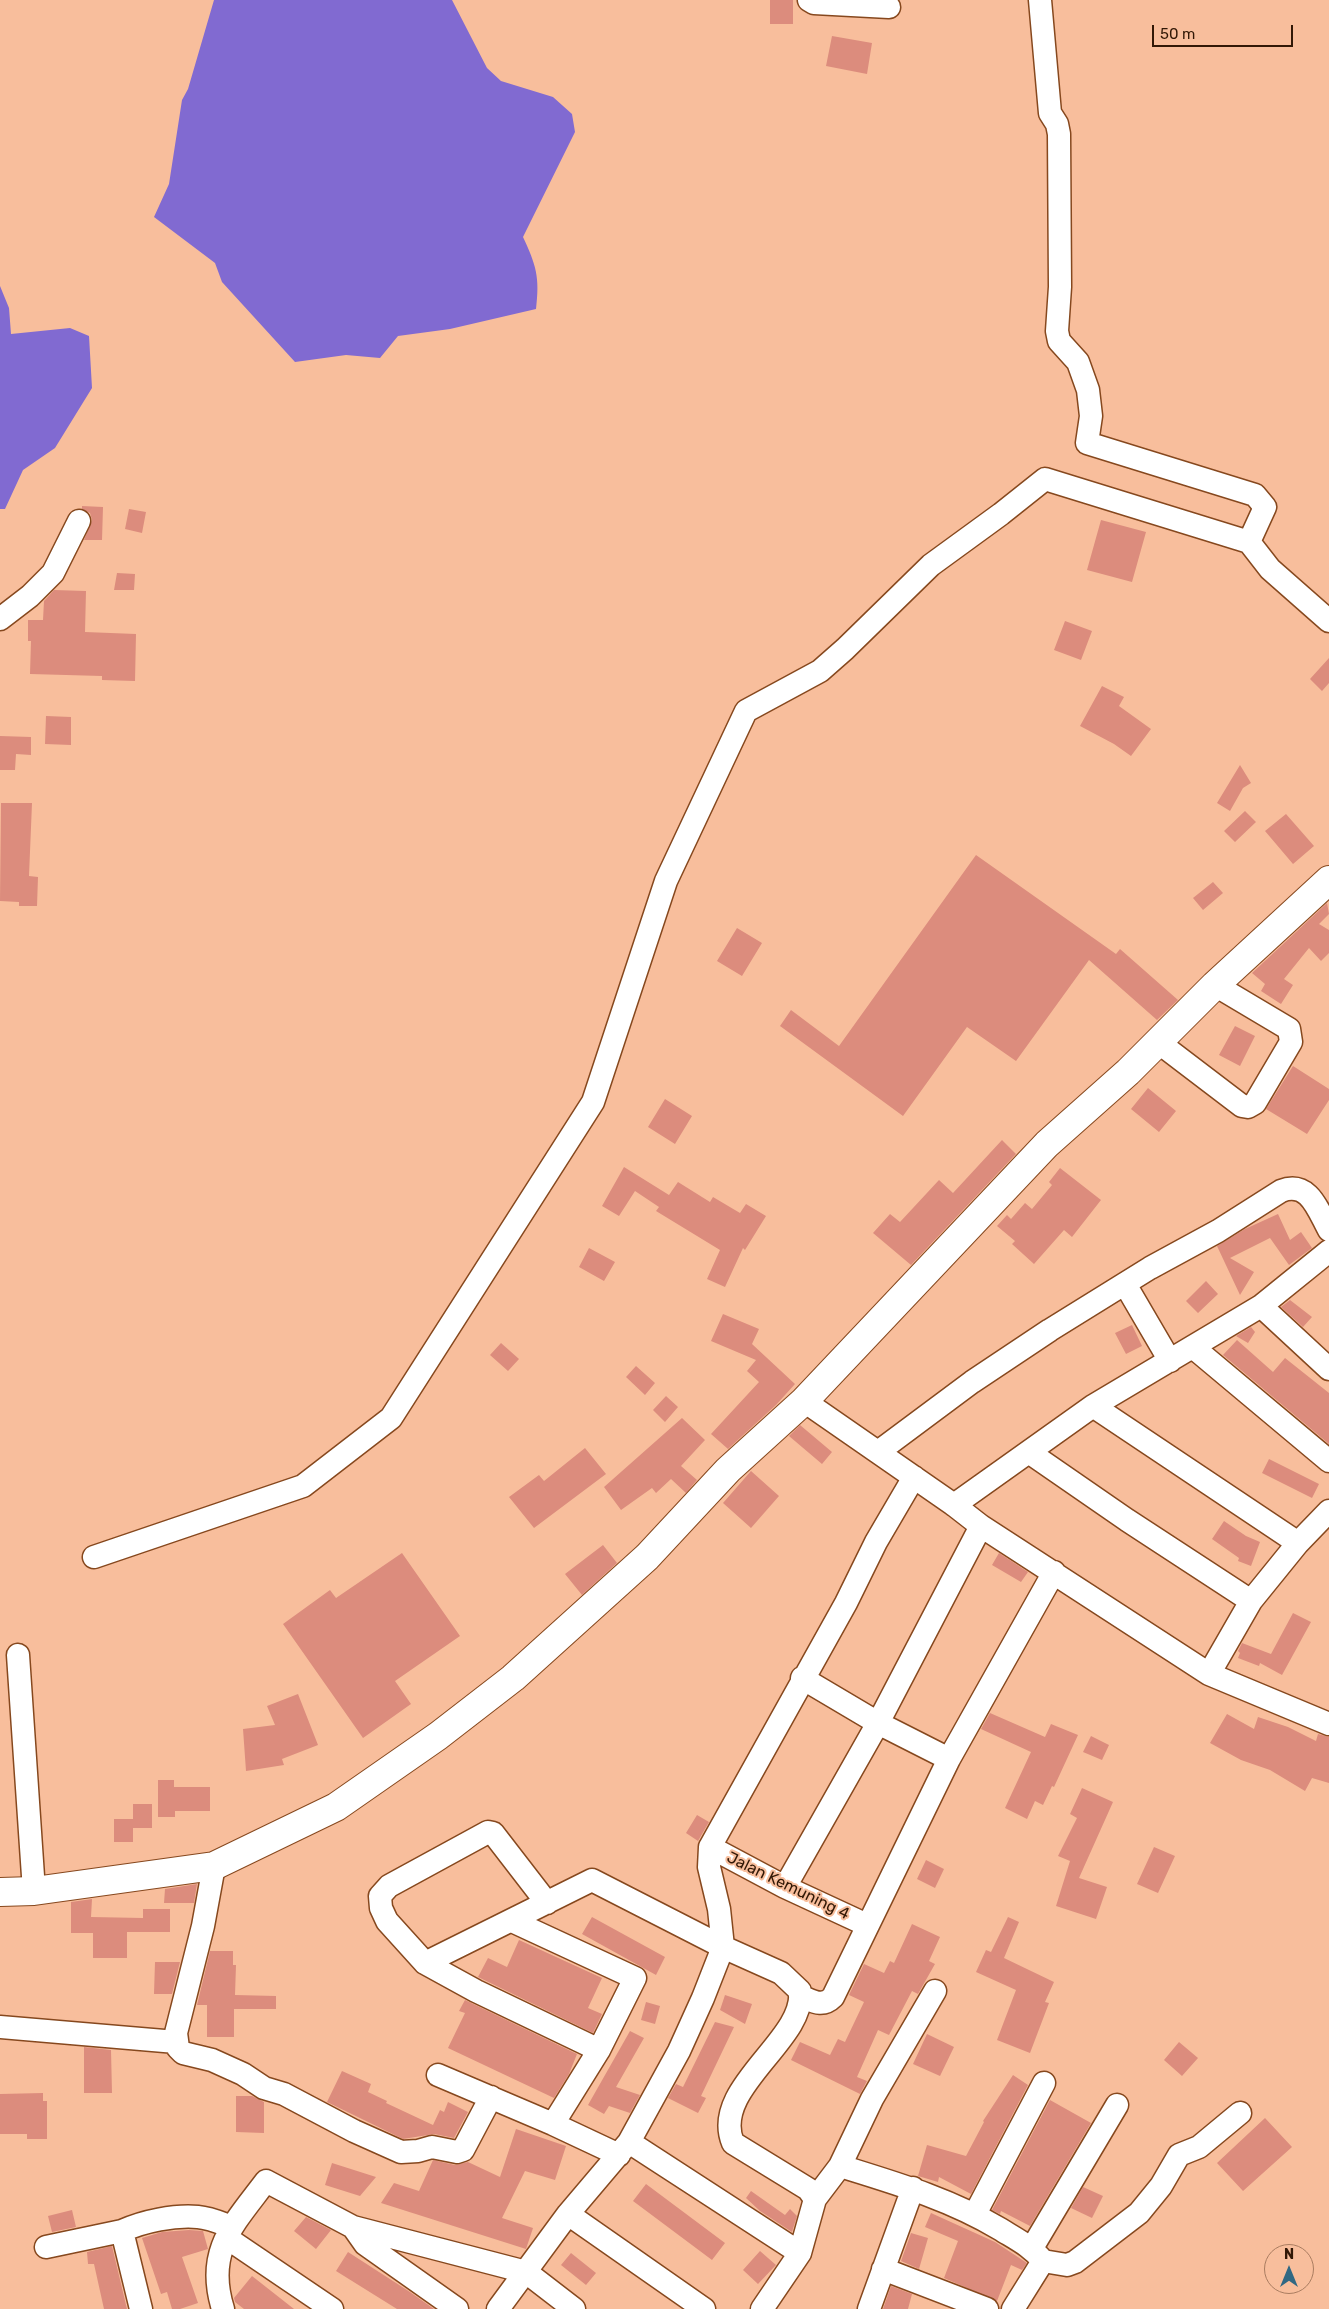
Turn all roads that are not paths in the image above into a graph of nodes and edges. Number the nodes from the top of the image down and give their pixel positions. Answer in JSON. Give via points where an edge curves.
{"nodes":[{"id":1,"x":809,"y":0,"type":"edge"},
{"id":2,"x":1040,"y":0,"type":"edge"},
{"id":3,"x":889,"y":7,"type":"dead end"},
{"id":4,"x":79,"y":521,"type":"dead end"},
{"id":5,"x":1249,"y":542,"type":"junction"},
{"id":6,"x":0,"y":620,"type":"edge"},
{"id":7,"x":1329,"y":620,"type":"edge"},
{"id":8,"x":1329,"y":880,"type":"edge"},
{"id":9,"x":1215,"y":986,"type":"junction"},
{"id":10,"x":1158,"y":1042,"type":"junction"},
{"id":11,"x":1329,"y":1230,"type":"edge"},
{"id":12,"x":1326,"y":1258,"type":"edge"},
{"id":13,"x":1125,"y":1284,"type":"junction"},
{"id":14,"x":1261,"y":1306,"type":"junction"},
{"id":15,"x":1194,"y":1348,"type":"junction"},
{"id":16,"x":1170,"y":1361,"type":"junction"},
{"id":17,"x":1329,"y":1368,"type":"edge"},
{"id":18,"x":804,"y":1400,"type":"junction"},
{"id":19,"x":1093,"y":1406,"type":"junction"},
{"id":20,"x":878,"y":1452,"type":"junction"},
{"id":21,"x":1030,"y":1453,"type":"junction"},
{"id":22,"x":1329,"y":1460,"type":"edge"},
{"id":23,"x":914,"y":1477,"type":"junction"},
{"id":24,"x":954,"y":1505,"type":"junction"},
{"id":25,"x":1329,"y":1511,"type":"edge"},
{"id":26,"x":981,"y":1526,"type":"junction"},
{"id":27,"x":1298,"y":1543,"type":"junction"},
{"id":28,"x":94,"y":1557,"type":"dead end"},
{"id":29,"x":1054,"y":1572,"type":"junction"},
{"id":30,"x":1251,"y":1601,"type":"junction"},
{"id":31,"x":18,"y":1655,"type":"dead end"},
{"id":32,"x":1210,"y":1674,"type":"junction"},
{"id":33,"x":802,"y":1678,"type":"junction"},
{"id":34,"x":878,"y":1723,"type":"junction"},
{"id":35,"x":1329,"y":1724,"type":"edge"},
{"id":36,"x":949,"y":1759,"type":"junction"},
{"id":37,"x":710,"y":1847,"type":"junction"},
{"id":38,"x":214,"y":1866,"type":"junction"},
{"id":39,"x":785,"y":1887,"type":"junction"},
{"id":40,"x":34,"y":1891,"type":"junction"},
{"id":41,"x":0,"y":1892,"type":"edge"},
{"id":42,"x":547,"y":1903,"type":"junction"},
{"id":43,"x":512,"y":1921,"type":"junction"},
{"id":44,"x":867,"y":1924,"type":"junction"},
{"id":45,"x":723,"y":1947,"type":"junction"},
{"id":46,"x":425,"y":1963,"type":"junction"},
{"id":47,"x":935,"y":1991,"type":"dead end"},
{"id":48,"x":800,"y":1996,"type":"junction"},
{"id":49,"x":0,"y":2027,"type":"edge"},
{"id":50,"x":176,"y":2042,"type":"junction"},
{"id":51,"x":599,"y":2050,"type":"junction"},
{"id":52,"x":438,"y":2075,"type":"dead end"},
{"id":53,"x":1044,"y":2083,"type":"dead end"},
{"id":54,"x":491,"y":2097,"type":"junction"},
{"id":55,"x":1117,"y":2105,"type":"dead end"},
{"id":56,"x":1240,"y":2113,"type":"dead end"},
{"id":57,"x":553,"y":2124,"type":"junction"},
{"id":58,"x":624,"y":2149,"type":"junction"},
{"id":59,"x":840,"y":2166,"type":"junction"},
{"id":60,"x":913,"y":2188,"type":"junction"},
{"id":61,"x":815,"y":2199,"type":"junction"},
{"id":62,"x":568,"y":2214,"type":"junction"},
{"id":63,"x":975,"y":2214,"type":"junction"},
{"id":64,"x":353,"y":2227,"type":"junction"},
{"id":65,"x":122,"y":2231,"type":"junction"},
{"id":66,"x":229,"y":2232,"type":"junction"},
{"id":67,"x":46,"y":2247,"type":"dead end"},
{"id":68,"x":800,"y":2253,"type":"junction"},
{"id":69,"x":1038,"y":2254,"type":"junction"},
{"id":70,"x":883,"y":2269,"type":"junction"},
{"id":71,"x":526,"y":2272,"type":"junction"},
{"id":72,"x":767,"y":2308,"type":"edge"},
{"id":73,"x":141,"y":2309,"type":"edge"},
{"id":74,"x":222,"y":2309,"type":"edge"},
{"id":75,"x":332,"y":2309,"type":"edge"},
{"id":76,"x":457,"y":2309,"type":"edge"},
{"id":77,"x":498,"y":2309,"type":"edge"},
{"id":78,"x":574,"y":2309,"type":"edge"},
{"id":79,"x":704,"y":2309,"type":"edge"},
{"id":80,"x":869,"y":2309,"type":"edge"},
{"id":81,"x":987,"y":2309,"type":"edge"},
{"id":82,"x":1013,"y":2309,"type":"edge"}],
"edges":[{"from":1,"to":3,"type":"street","via":[[814,3]]},
{"from":2,"to":5,"type":"street","via":[[1049,106],[1059,134],[1060,287],[1057,332],[1059,341],[1078,362],[1088,390],[1091,416],[1086,443],[1260,501]]},
{"from":4,"to":6,"type":"street","via":[[54,573]]},
{"from":5,"to":7,"type":"street","via":[[1270,569]]},
{"from":5,"to":28,"type":"street","via":[[1045,479],[931,564],[820,671],[746,711],[666,881],[593,1102],[391,1418],[303,1486]]},
{"from":8,"to":9,"type":"street"},
{"from":9,"to":10,"type":"street"},
{"from":9,"to":10,"type":"street","via":[[1289,1029],[1291,1042],[1255,1103],[1242,1106]]},
{"from":10,"to":18,"type":"street","via":[[1047,1144]]},
{"from":11,"to":13,"type":"street","via":[[1311,1197],[1305,1191],[1292,1188],[1274,1195]]},
{"from":12,"to":14,"type":"street"},
{"from":13,"to":16,"type":"street"},
{"from":13,"to":20,"type":"street","via":[[972,1382]]},
{"from":14,"to":15,"type":"street"},
{"from":14,"to":17,"type":"street"},
{"from":15,"to":16,"type":"street"},
{"from":15,"to":22,"type":"street"},
{"from":16,"to":19,"type":"street"},
{"from":18,"to":20,"type":"street"},
{"from":18,"to":38,"type":"street","via":[[728,1470],[647,1557],[512,1678],[438,1736],[336,1807]]},
{"from":19,"to":21,"type":"street"},
{"from":19,"to":27,"type":"street"},
{"from":20,"to":23,"type":"street"},
{"from":21,"to":24,"type":"street"},
{"from":21,"to":30,"type":"street"},
{"from":23,"to":24,"type":"street"},
{"from":23,"to":33,"type":"street"},
{"from":24,"to":26,"type":"street"},
{"from":25,"to":27,"type":"street"},
{"from":26,"to":29,"type":"street"},
{"from":26,"to":34,"type":"street"},
{"from":27,"to":30,"type":"street"},
{"from":29,"to":32,"type":"street"},
{"from":29,"to":36,"type":"street"},
{"from":30,"to":32,"type":"street"},
{"from":31,"to":40,"type":"street"},
{"from":32,"to":35,"type":"street"},
{"from":33,"to":34,"type":"street"},
{"from":33,"to":37,"type":"street"},
{"from":34,"to":36,"type":"street"},
{"from":34,"to":39,"type":"street"},
{"from":36,"to":44,"type":"street"},
{"from":37,"to":39,"type":"street","name":"Jalan Kemuning 4"},
{"from":37,"to":45,"type":"street","via":[[709,1867],[719,1909]]},
{"from":38,"to":40,"type":"street"},
{"from":38,"to":50,"type":"street","via":[[204,1926]]},
{"from":39,"to":44,"type":"street","name":"Jalan Kemuning 4"},
{"from":40,"to":41,"type":"street"},
{"from":42,"to":43,"type":"street"},
{"from":42,"to":45,"type":"street","via":[[592,1880]]},
{"from":42,"to":46,"type":"street","via":[[493,1833],[483,1833],[389,1886],[380,1896],[387,1921]]},
{"from":43,"to":46,"type":"street"},
{"from":43,"to":51,"type":"street","via":[[635,1978]]},
{"from":44,"to":48,"type":"street","via":[[833,1997],[822,2004]]},
{"from":45,"to":48,"type":"street","via":[[781,1973],[800,1991]]},
{"from":45,"to":58,"type":"street","via":[[679,2051]]},
{"from":46,"to":51,"type":"street"},
{"from":47,"to":59,"type":"street","via":[[872,2099]]},
{"from":48,"to":61,"type":"street","via":[[785,2031],[731,2109],[728,2132],[739,2148],[808,2189]]},
{"from":49,"to":50,"type":"street"},
{"from":50,"to":54,"type":"street","via":[[183,2053],[212,2060],[243,2074],[264,2088],[284,2094],[401,2152],[432,2147],[456,2152],[463,2150]]},
{"from":51,"to":57,"type":"street"},
{"from":52,"to":54,"type":"street"},
{"from":53,"to":63,"type":"street"},
{"from":54,"to":57,"type":"street"},
{"from":55,"to":69,"type":"street"},
{"from":56,"to":69,"type":"street","via":[[1199,2147],[1179,2155],[1161,2186],[1139,2213],[1082,2256],[1067,2265]]},
{"from":57,"to":58,"type":"street"},
{"from":58,"to":62,"type":"street"},
{"from":58,"to":68,"type":"street"},
{"from":59,"to":60,"type":"street"},
{"from":59,"to":61,"type":"street"},
{"from":60,"to":63,"type":"street"},
{"from":60,"to":70,"type":"street"},
{"from":61,"to":68,"type":"street"},
{"from":62,"to":71,"type":"street"},
{"from":62,"to":79,"type":"street"},
{"from":63,"to":69,"type":"street"},
{"from":64,"to":66,"type":"street","via":[[266,2181]]},
{"from":64,"to":71,"type":"street"},
{"from":64,"to":76,"type":"street","via":[[365,2244]]},
{"from":65,"to":66,"type":"street","via":[[173,2218],[198,2217]]},
{"from":65,"to":67,"type":"street"},
{"from":65,"to":73,"type":"street"},
{"from":66,"to":74,"type":"street","via":[[219,2254],[216,2272],[216,2288]]},
{"from":66,"to":75,"type":"street"},
{"from":68,"to":72,"type":"street"},
{"from":69,"to":82,"type":"street"},
{"from":70,"to":80,"type":"street"},
{"from":70,"to":81,"type":"street"},
{"from":71,"to":77,"type":"street"},
{"from":71,"to":78,"type":"street"}]}
